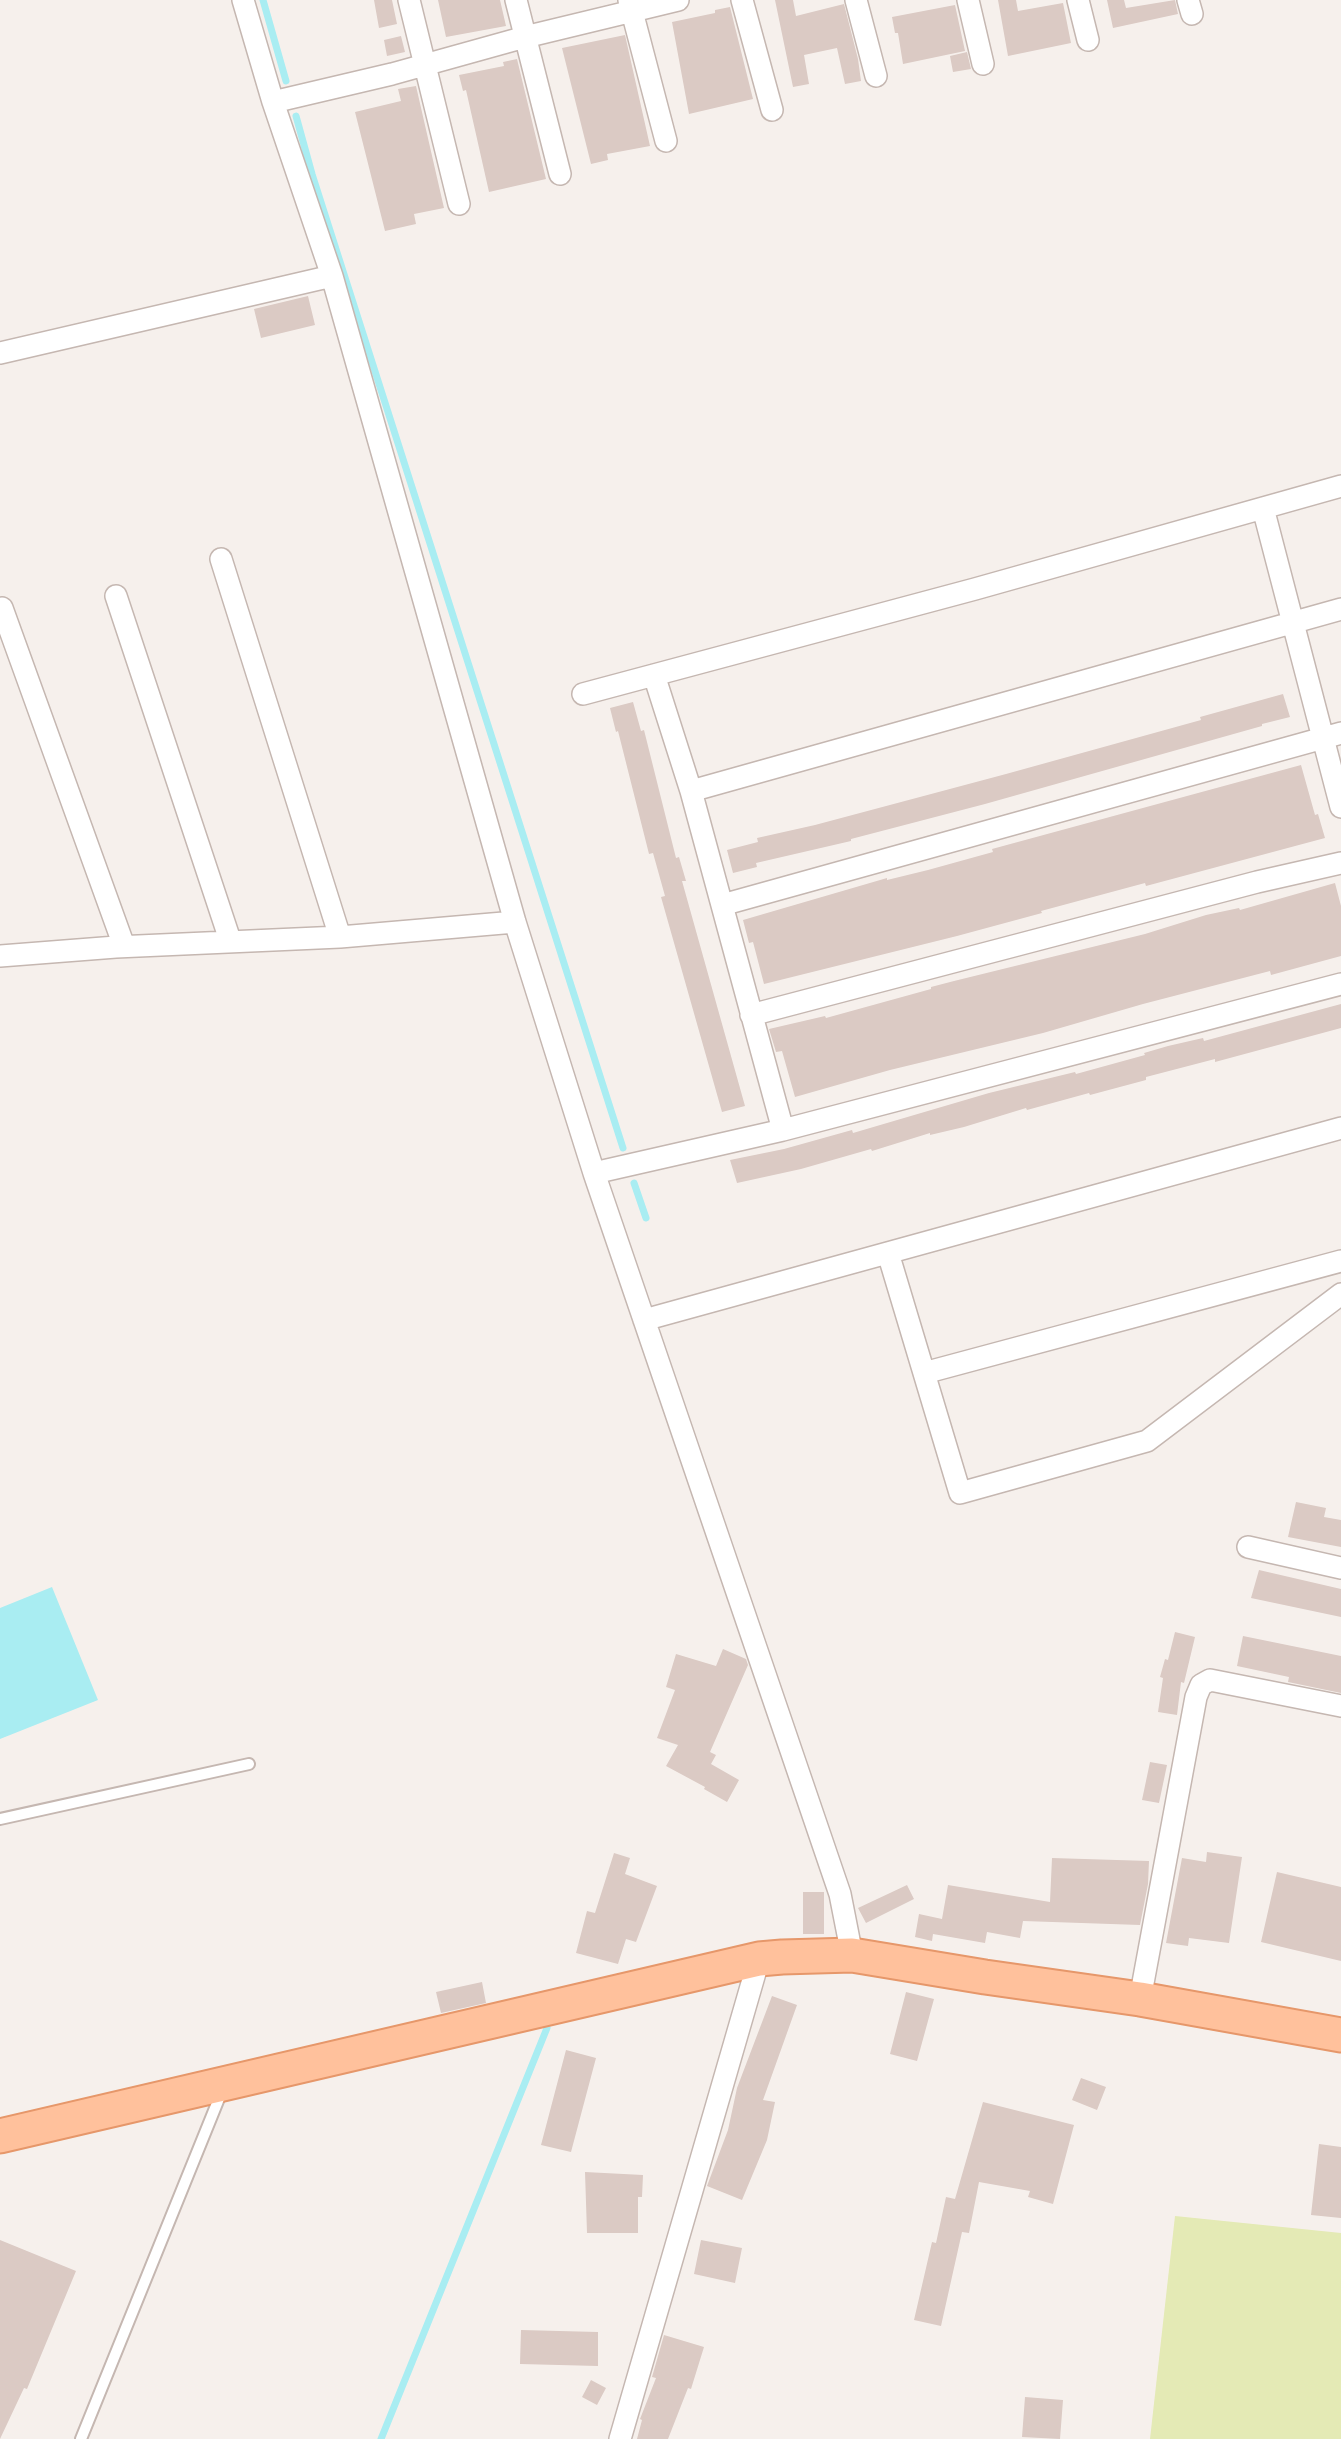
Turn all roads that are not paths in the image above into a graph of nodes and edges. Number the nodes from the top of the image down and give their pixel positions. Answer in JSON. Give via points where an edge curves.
{"nodes":[{"id":1,"x":243,"y":0,"type":"edge"},
{"id":2,"x":409,"y":0,"type":"edge"},
{"id":3,"x":516,"y":0,"type":"edge"},
{"id":4,"x":677,"y":0,"type":"edge"},
{"id":5,"x":742,"y":0,"type":"edge"},
{"id":6,"x":856,"y":0,"type":"edge"},
{"id":7,"x":968,"y":0,"type":"edge"},
{"id":8,"x":1078,"y":0,"type":"edge"},
{"id":9,"x":631,"y":5,"type":"edge"},
{"id":10,"x":525,"y":37,"type":"junction"},
{"id":11,"x":1088,"y":40,"type":"dead end"},
{"id":12,"x":984,"y":64,"type":"dead end"},
{"id":13,"x":425,"y":65,"type":"junction"},
{"id":14,"x":876,"y":76,"type":"dead end"},
{"id":15,"x":273,"y":102,"type":"junction"},
{"id":16,"x":772,"y":110,"type":"dead end"},
{"id":17,"x":666,"y":141,"type":"dead end"},
{"id":18,"x":560,"y":174,"type":"dead end"},
{"id":19,"x":459,"y":204,"type":"dead end"},
{"id":20,"x":332,"y":276,"type":"junction"},
{"id":21,"x":0,"y":353,"type":"edge"},
{"id":22,"x":1341,"y":486,"type":"edge"},
{"id":23,"x":1263,"y":508,"type":"junction"},
{"id":24,"x":221,"y":559,"type":"dead end"},
{"id":25,"x":116,"y":596,"type":"dead end"},
{"id":26,"x":2,"y":608,"type":"dead end"},
{"id":27,"x":1341,"y":609,"type":"edge"},
{"id":28,"x":1293,"y":622,"type":"junction"},
{"id":29,"x":654,"y":675,"type":"junction"},
{"id":30,"x":583,"y":694,"type":"dead end"},
{"id":31,"x":1332,"y":736,"type":"edge"},
{"id":32,"x":691,"y":791,"type":"junction"},
{"id":33,"x":1341,"y":807,"type":"edge"},
{"id":34,"x":1341,"y":863,"type":"edge"},
{"id":35,"x":722,"y":905,"type":"junction"},
{"id":36,"x":515,"y":922,"type":"junction"},
{"id":37,"x":340,"y":937,"type":"junction"},
{"id":38,"x":230,"y":940,"type":"junction"},
{"id":39,"x":124,"y":946,"type":"junction"},
{"id":40,"x":2,"y":949,"type":"edge"},
{"id":41,"x":1341,"y":984,"type":"edge"},
{"id":42,"x":751,"y":1015,"type":"junction"},
{"id":43,"x":1341,"y":1128,"type":"edge"},
{"id":44,"x":783,"y":1130,"type":"junction"},
{"id":45,"x":594,"y":1173,"type":"junction"},
{"id":46,"x":888,"y":1253,"type":"junction"},
{"id":47,"x":1341,"y":1261,"type":"edge"},
{"id":48,"x":1341,"y":1294,"type":"edge"},
{"id":49,"x":644,"y":1320,"type":"junction"},
{"id":50,"x":924,"y":1373,"type":"junction"},
{"id":51,"x":1248,"y":1547,"type":"dead end"},
{"id":52,"x":1341,"y":1568,"type":"edge"},
{"id":53,"x":1341,"y":1706,"type":"edge"},
{"id":54,"x":249,"y":1764,"type":"dead end"},
{"id":55,"x":0,"y":1819,"type":"edge"},
{"id":56,"x":852,"y":1955,"type":"junction"},
{"id":57,"x":759,"y":1959,"type":"junction"},
{"id":58,"x":1140,"y":1999,"type":"junction"},
{"id":59,"x":1341,"y":2035,"type":"edge"},
{"id":60,"x":225,"y":2082,"type":"junction"},
{"id":61,"x":0,"y":2136,"type":"edge"},
{"id":62,"x":81,"y":2439,"type":"edge"},
{"id":63,"x":620,"y":2439,"type":"edge"}],
"edges":[{"from":1,"to":15,"type":"street"},
{"from":2,"to":13,"type":"street"},
{"from":3,"to":10,"type":"street"},
{"from":4,"to":9,"type":"street"},
{"from":5,"to":16,"type":"street"},
{"from":6,"to":14,"type":"street"},
{"from":7,"to":12,"type":"street"},
{"from":8,"to":11,"type":"street"},
{"from":9,"to":10,"type":"street"},
{"from":9,"to":17,"type":"street"},
{"from":10,"to":13,"type":"street"},
{"from":10,"to":18,"type":"street"},
{"from":13,"to":15,"type":"street"},
{"from":13,"to":19,"type":"street"},
{"from":15,"to":20,"type":"street"},
{"from":20,"to":21,"type":"street"},
{"from":20,"to":36,"type":"street"},
{"from":22,"to":23,"type":"street"},
{"from":23,"to":28,"type":"street"},
{"from":23,"to":29,"type":"street"},
{"from":24,"to":37,"type":"street"},
{"from":25,"to":38,"type":"street"},
{"from":26,"to":39,"type":"street"},
{"from":27,"to":28,"type":"street"},
{"from":28,"to":31,"type":"street"},
{"from":28,"to":32,"type":"street"},
{"from":29,"to":30,"type":"street"},
{"from":29,"to":32,"type":"street"},
{"from":31,"to":33,"type":"street"},
{"from":31,"to":35,"type":"street"},
{"from":32,"to":35,"type":"street"},
{"from":34,"to":42,"type":"street"},
{"from":35,"to":42,"type":"street"},
{"from":36,"to":37,"type":"street"},
{"from":36,"to":45,"type":"street"},
{"from":37,"to":38,"type":"street"},
{"from":38,"to":39,"type":"street"},
{"from":39,"to":40,"type":"street"},
{"from":41,"to":44,"type":"street"},
{"from":42,"to":44,"type":"street"},
{"from":43,"to":46,"type":"street"},
{"from":44,"to":45,"type":"street"},
{"from":45,"to":49,"type":"street"},
{"from":46,"to":49,"type":"street"},
{"from":46,"to":50,"type":"street"},
{"from":47,"to":50,"type":"street"},
{"from":48,"to":50,"type":"street","via":[[1147,1440],[960,1493]]},
{"from":49,"to":56,"type":"street","via":[[840,1894]]},
{"from":51,"to":52,"type":"street"},
{"from":53,"to":58,"type":"street","via":[[1210,1680],[1201,1685]]},
{"from":54,"to":55,"type":"lane"},
{"from":56,"to":57,"type":"main road"},
{"from":56,"to":58,"type":"main road"},
{"from":57,"to":60,"type":"main road"},
{"from":57,"to":63,"type":"street"},
{"from":58,"to":59,"type":"main road"},
{"from":60,"to":61,"type":"main road"},
{"from":60,"to":62,"type":"lane"}]}
